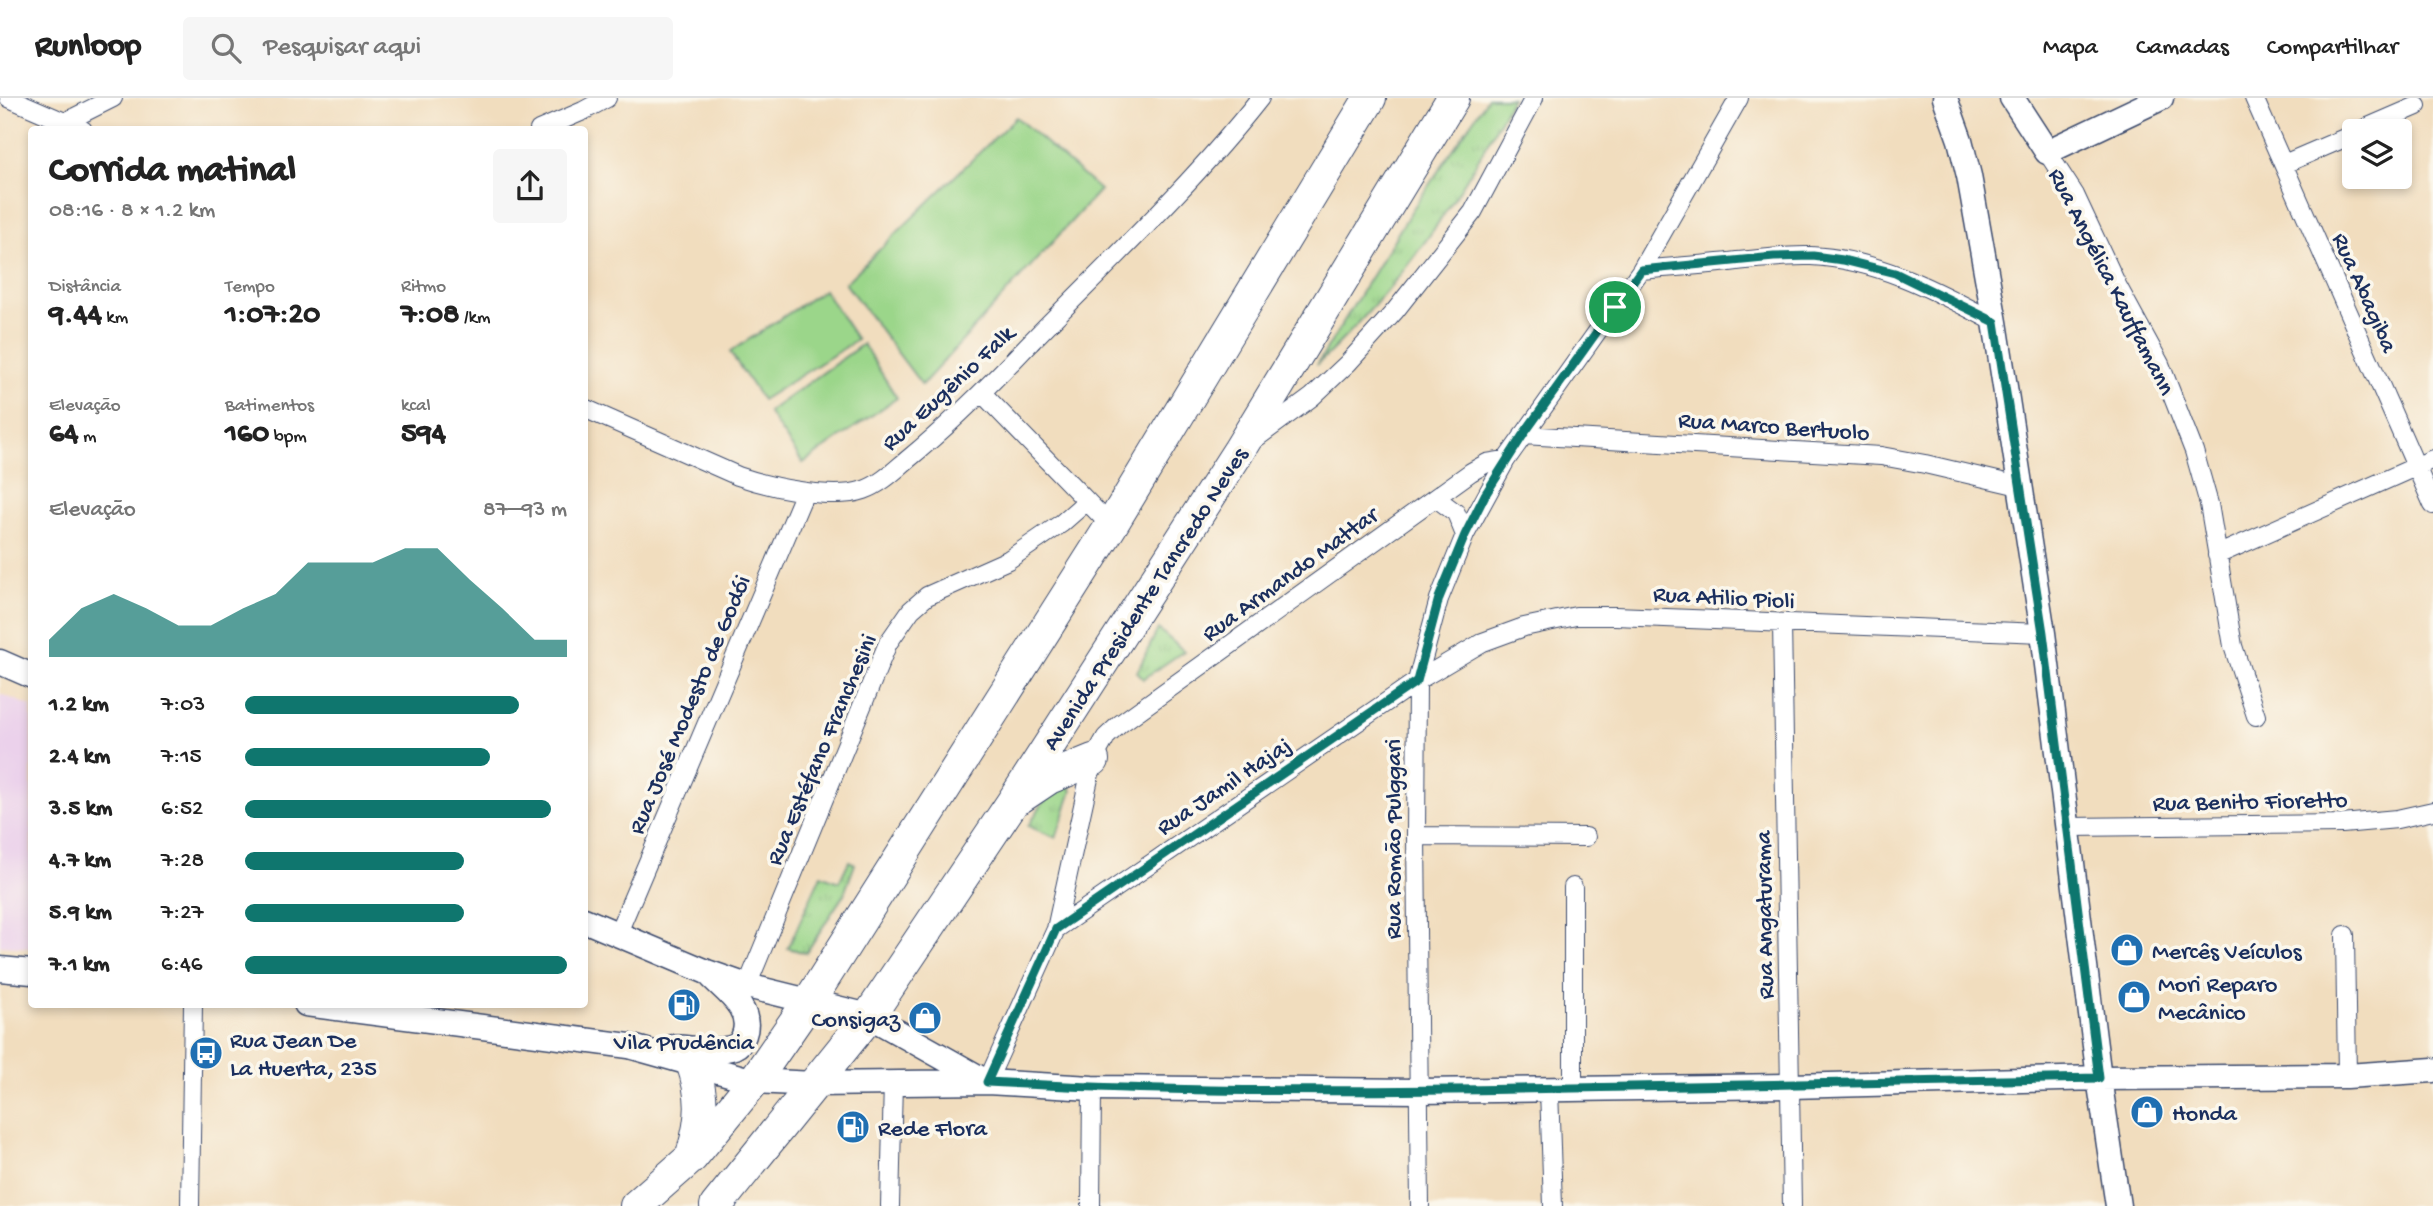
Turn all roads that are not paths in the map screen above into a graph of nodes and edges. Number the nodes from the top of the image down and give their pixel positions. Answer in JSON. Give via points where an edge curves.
{"nodes":[{"id":1,"x":9,"y":98,"type":"edge"},
{"id":2,"x":113,"y":98,"type":"edge"},
{"id":3,"x":607,"y":98,"type":"edge"},
{"id":4,"x":1260,"y":98,"type":"edge"},
{"id":5,"x":1370,"y":98,"type":"edge"},
{"id":6,"x":1453,"y":98,"type":"edge"},
{"id":7,"x":1534,"y":98,"type":"edge"},
{"id":8,"x":1739,"y":98,"type":"edge"},
{"id":9,"x":1945,"y":98,"type":"edge"},
{"id":10,"x":2012,"y":98,"type":"edge"},
{"id":11,"x":2161,"y":98,"type":"edge"},
{"id":12,"x":2254,"y":98,"type":"edge"},
{"id":13,"x":2417,"y":106,"type":"dead end"},
{"id":14,"x":2387,"y":119,"type":"edge"},
{"id":15,"x":65,"y":122,"type":"junction"},
{"id":16,"x":74,"y":126,"type":"edge"},
{"id":17,"x":548,"y":126,"type":"edge"},
{"id":18,"x":2342,"y":139,"type":"edge"},
{"id":19,"x":2047,"y":152,"type":"junction"},
{"id":20,"x":2284,"y":164,"type":"junction"},
{"id":21,"x":1641,"y":270,"type":"junction"},
{"id":22,"x":1995,"y":322,"type":"junction"},
{"id":23,"x":982,"y":393,"type":"junction"},
{"id":24,"x":588,"y":410,"type":"edge"},
{"id":25,"x":1523,"y":435,"type":"junction"},
{"id":26,"x":1238,"y":452,"type":"junction"},
{"id":27,"x":2433,"y":459,"type":"edge"},
{"id":28,"x":1506,"y":460,"type":"junction"},
{"id":29,"x":2416,"y":466,"type":"junction"},
{"id":30,"x":2019,"y":486,"type":"junction"},
{"id":31,"x":804,"y":492,"type":"junction"},
{"id":32,"x":1436,"y":498,"type":"junction"},
{"id":33,"x":1087,"y":501,"type":"junction"},
{"id":34,"x":2433,"y":505,"type":"edge"},
{"id":35,"x":1111,"y":526,"type":"junction"},
{"id":36,"x":1465,"y":535,"type":"junction"},
{"id":37,"x":2217,"y":555,"type":"junction"},
{"id":38,"x":1782,"y":624,"type":"junction"},
{"id":39,"x":2043,"y":633,"type":"junction"},
{"id":40,"x":0,"y":662,"type":"edge"},
{"id":41,"x":28,"y":674,"type":"edge"},
{"id":42,"x":1417,"y":681,"type":"junction"},
{"id":43,"x":2256,"y":716,"type":"dead end"},
{"id":44,"x":1100,"y":749,"type":"junction"},
{"id":45,"x":1012,"y":803,"type":"junction"},
{"id":46,"x":2433,"y":811,"type":"edge"},
{"id":47,"x":2067,"y":827,"type":"junction"},
{"id":48,"x":1416,"y":836,"type":"junction"},
{"id":49,"x":1586,"y":837,"type":"dead end"},
{"id":50,"x":1573,"y":887,"type":"dead end"},
{"id":51,"x":588,"y":922,"type":"edge"},
{"id":52,"x":1056,"y":929,"type":"junction"},
{"id":53,"x":617,"y":935,"type":"junction"},
{"id":54,"x":2345,"y":935,"type":"dead end"},
{"id":55,"x":0,"y":969,"type":"edge"},
{"id":56,"x":28,"y":972,"type":"edge"},
{"id":57,"x":707,"y":972,"type":"junction"},
{"id":58,"x":747,"y":986,"type":"junction"},
{"id":59,"x":810,"y":1000,"type":"junction"},
{"id":60,"x":193,"y":1008,"type":"edge"},
{"id":61,"x":337,"y":1008,"type":"edge"},
{"id":62,"x":869,"y":1016,"type":"junction"},
{"id":63,"x":629,"y":1046,"type":"junction"},
{"id":64,"x":692,"y":1062,"type":"junction"},
{"id":65,"x":2433,"y":1070,"type":"edge"},
{"id":66,"x":2354,"y":1076,"type":"junction"},
{"id":67,"x":2099,"y":1078,"type":"junction"},
{"id":68,"x":754,"y":1081,"type":"junction"},
{"id":69,"x":893,"y":1082,"type":"junction"},
{"id":70,"x":987,"y":1082,"type":"junction"},
{"id":71,"x":2433,"y":1082,"type":"edge"},
{"id":72,"x":814,"y":1084,"type":"junction"},
{"id":73,"x":1790,"y":1086,"type":"junction"},
{"id":74,"x":1092,"y":1088,"type":"junction"},
{"id":75,"x":1561,"y":1089,"type":"junction"},
{"id":76,"x":1419,"y":1091,"type":"junction"},
{"id":77,"x":692,"y":1157,"type":"junction"},
{"id":78,"x":190,"y":1206,"type":"edge"},
{"id":79,"x":636,"y":1206,"type":"edge"},
{"id":80,"x":716,"y":1206,"type":"edge"},
{"id":81,"x":890,"y":1206,"type":"edge"},
{"id":82,"x":1091,"y":1206,"type":"edge"},
{"id":83,"x":1420,"y":1206,"type":"edge"},
{"id":84,"x":1553,"y":1206,"type":"edge"},
{"id":85,"x":1792,"y":1206,"type":"edge"},
{"id":86,"x":2118,"y":1206,"type":"edge"}],
"edges":[{"from":1,"to":15,"type":"street"},
{"from":2,"to":15,"type":"street"},
{"from":3,"to":17,"type":"street"},
{"from":4,"to":23,"type":"street","name":"Rua Eugênio Falk","via":[[1205,164]]},
{"from":5,"to":35,"type":"highway"},
{"from":6,"to":26,"type":"highway","name":"Avenida Presidente Tancredo Neves"},
{"from":7,"to":26,"type":"street","via":[[1473,212],[1395,311],[1312,397]]},
{"from":8,"to":21,"type":"street","name":"Rua Romão Pulggari"},
{"from":9,"to":22,"type":"main road","via":[[1969,176]]},
{"from":10,"to":19,"type":"main road","name":"Rua Angélica Kauffamann"},
{"from":11,"to":19,"type":"main road"},
{"from":12,"to":20,"type":"street","name":"Rua Abagiba"},
{"from":13,"to":14,"type":"street"},
{"from":15,"to":16,"type":"street"},
{"from":18,"to":20,"type":"street"},
{"from":19,"to":37,"type":"street","name":"Rua Angélica Kauffamann","via":[[2075,195],[2160,364],[2194,452]]},
{"from":20,"to":29,"type":"street","name":"Rua Abagiba"},
{"from":21,"to":22,"type":"street","via":[[1774,257],[1843,260],[1895,273]]},
{"from":21,"to":25,"type":"street","name":"Rua Romão Pulggari"},
{"from":22,"to":30,"type":"main road"},
{"from":23,"to":31,"type":"street","name":"Rua Eugênio Falk","via":[[881,481],[850,492]]},
{"from":23,"to":33,"type":"street"},
{"from":24,"to":31,"type":"street","name":"Rua Eugênio Falk","via":[[738,477]]},
{"from":25,"to":28,"type":"street","name":"Rua Romão Pulggari"},
{"from":25,"to":30,"type":"street","name":"Rua Marco Bertuolo","via":[[1881,456]]},
{"from":26,"to":45,"type":"highway","name":"Avenida Presidente Tancredo Neves"},
{"from":27,"to":29,"type":"street"},
{"from":28,"to":32,"type":"street","name":"Rua Armando Mattar","via":[[1487,463]]},
{"from":28,"to":36,"type":"street","name":"Rua Romão Pulggari"},
{"from":29,"to":34,"type":"street","name":"Rua Abagiba"},
{"from":29,"to":37,"type":"street"},
{"from":30,"to":39,"type":"main road"},
{"from":31,"to":53,"type":"street","name":"Rua José Modesto de Godói"},
{"from":32,"to":36,"type":"street","via":[[1456,513]]},
{"from":32,"to":44,"type":"street","name":"Rua Armando Mattar","via":[[1120,724]]},
{"from":33,"to":35,"type":"street"},
{"from":33,"to":58,"type":"street","name":"Rua Estéfano Franchesini","via":[[1008,560],[927,596],[888,643]]},
{"from":35,"to":59,"type":"highway"},
{"from":36,"to":42,"type":"street","name":"Rua Romão Pulggari","via":[[1439,598]]},
{"from":37,"to":43,"type":"street","name":"Rua Angélica Kauffamann","via":[[2233,646]]},
{"from":38,"to":39,"type":"street","name":"Rua Atilio Pioli"},
{"from":38,"to":42,"type":"street","name":"Rua Atilio Pioli","via":[[1576,616],[1483,642]]},
{"from":38,"to":73,"type":"street","name":"Rua Angaturama"},
{"from":39,"to":47,"type":"main road"},
{"from":40,"to":41,"type":"main road"},
{"from":42,"to":48,"type":"street","name":"Rua Romão Pulggari"},
{"from":42,"to":52,"type":"street","name":"Rua Jamil Hajaj"},
{"from":44,"to":45,"type":"highway"},
{"from":44,"to":52,"type":"street"},
{"from":45,"to":62,"type":"highway","name":"Avenida Presidente Tancredo Neves"},
{"from":46,"to":47,"type":"street","name":"Rua Benito Fioretto","via":[[2342,824]]},
{"from":47,"to":67,"type":"main road"},
{"from":48,"to":49,"type":"street"},
{"from":48,"to":76,"type":"street","name":"Rua Romão Pulggari"},
{"from":50,"to":75,"type":"street"},
{"from":51,"to":53,"type":"main road"},
{"from":52,"to":70,"type":"street"},
{"from":53,"to":57,"type":"main road"},
{"from":54,"to":66,"type":"street"},
{"from":55,"to":56,"type":"main road"},
{"from":57,"to":58,"type":"main road"},
{"from":57,"to":63,"type":"main road","via":[[745,1014],[742,1041],[721,1049]]},
{"from":58,"to":59,"type":"main road"},
{"from":59,"to":62,"type":"main road"},
{"from":59,"to":68,"type":"highway"},
{"from":60,"to":78,"type":"street"},
{"from":61,"to":63,"type":"main road"},
{"from":62,"to":70,"type":"main road"},
{"from":62,"to":72,"type":"highway","name":"Avenida Presidente Tancredo Neves"},
{"from":63,"to":64,"type":"main road"},
{"from":64,"to":68,"type":"main road"},
{"from":64,"to":77,"type":"highway","via":[[702,1101]]},
{"from":65,"to":66,"type":"main road"},
{"from":66,"to":67,"type":"main road"},
{"from":66,"to":71,"type":"main road"},
{"from":67,"to":73,"type":"main road"},
{"from":67,"to":86,"type":"main road"},
{"from":68,"to":72,"type":"main road"},
{"from":68,"to":77,"type":"highway"},
{"from":69,"to":70,"type":"main road"},
{"from":69,"to":72,"type":"main road"},
{"from":69,"to":81,"type":"street"},
{"from":70,"to":74,"type":"main road"},
{"from":72,"to":80,"type":"highway","name":"Avenida Presidente Tancredo Neves"},
{"from":73,"to":75,"type":"main road"},
{"from":73,"to":85,"type":"street","name":"Rua Angaturama"},
{"from":74,"to":76,"type":"main road"},
{"from":74,"to":82,"type":"street"},
{"from":75,"to":76,"type":"main road"},
{"from":75,"to":84,"type":"street"},
{"from":76,"to":83,"type":"street","name":"Rua Romão Pulggari"},
{"from":77,"to":79,"type":"highway"}]}
